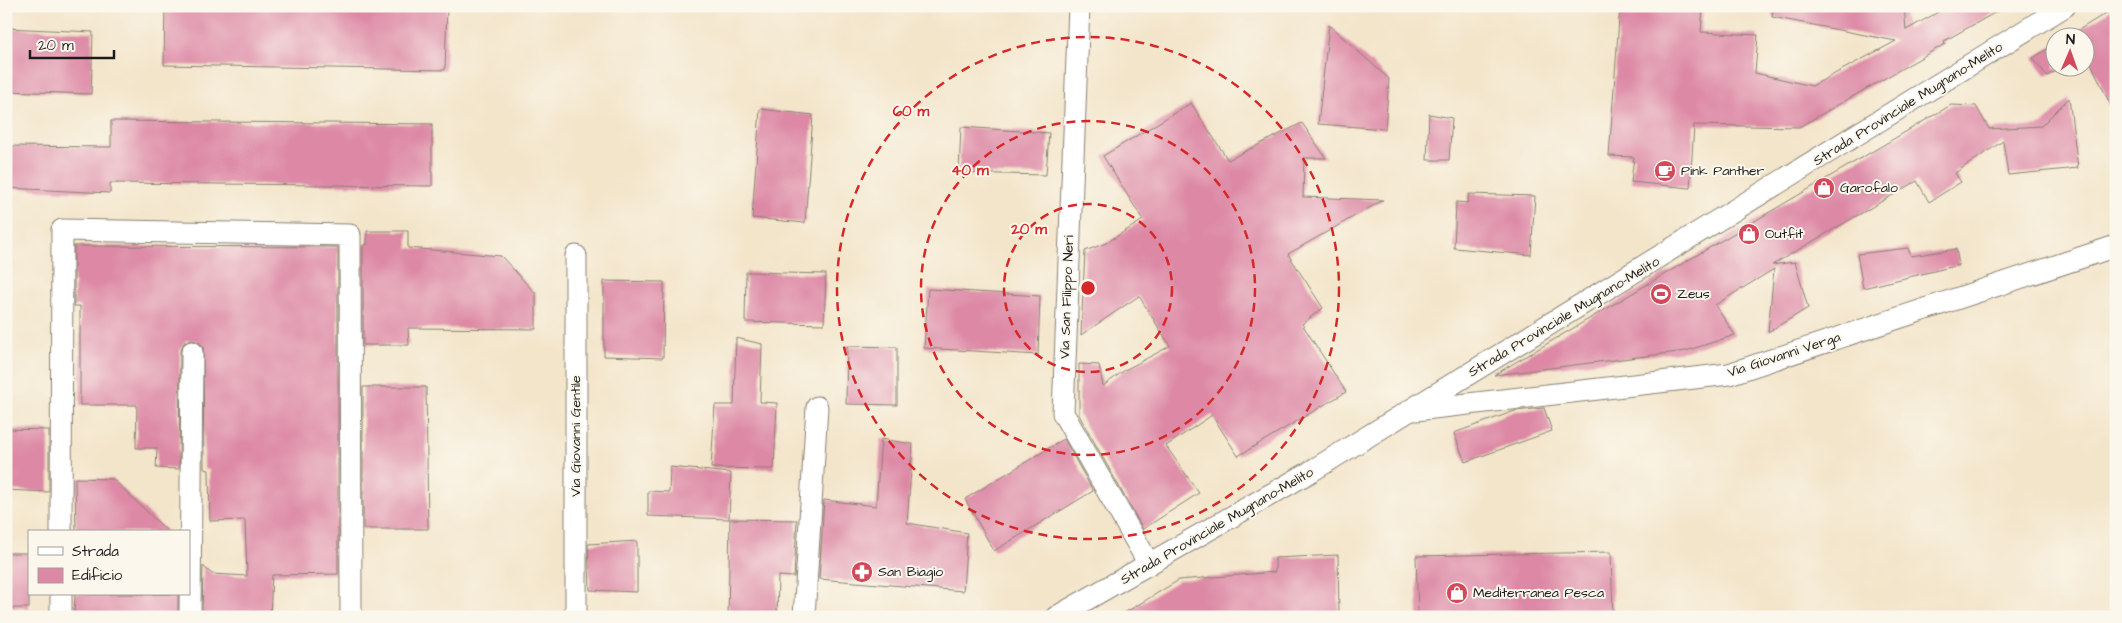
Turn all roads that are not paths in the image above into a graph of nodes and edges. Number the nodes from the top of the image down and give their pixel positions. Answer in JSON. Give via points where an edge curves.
{"nodes":[{"id":1,"x":1079,"y":6,"type":"edge"},
{"id":2,"x":2065,"y":6,"type":"edge"},
{"id":3,"x":2116,"y":246,"type":"edge"},
{"id":4,"x":576,"y":256,"type":"dead end"},
{"id":5,"x":192,"y":352,"type":"dead end"},
{"id":6,"x":817,"y":407,"type":"dead end"},
{"id":7,"x":1410,"y":411,"type":"junction"},
{"id":8,"x":61,"y":530,"type":"edge"},
{"id":9,"x":1150,"y":564,"type":"junction"},
{"id":10,"x":61,"y":596,"type":"edge"},
{"id":11,"x":61,"y":617,"type":"edge"},
{"id":12,"x":190,"y":617,"type":"edge"},
{"id":13,"x":351,"y":617,"type":"edge"},
{"id":14,"x":576,"y":617,"type":"edge"},
{"id":15,"x":804,"y":617,"type":"edge"},
{"id":16,"x":1056,"y":617,"type":"edge"}],
"edges":[{"from":1,"to":9,"type":"street","name":"Via San Filippo Neri","via":[[1063,412]]},
{"from":2,"to":7,"type":"street","name":"Strada Provinciale Mugnano-Melito"},
{"from":3,"to":7,"type":"street","name":"Via Giovanni Verga","via":[[1729,374]]},
{"from":4,"to":14,"type":"street","name":"Via Giovanni Gentile"},
{"from":5,"to":12,"type":"street"},
{"from":6,"to":15,"type":"street"},
{"from":7,"to":9,"type":"street","name":"Strada Provinciale Mugnano-Melito"},
{"from":8,"to":13,"type":"street","via":[[62,230],[350,235]]},
{"from":9,"to":16,"type":"street","name":"Strada Provinciale Mugnano-Melito"},
{"from":10,"to":11,"type":"street"}]}
